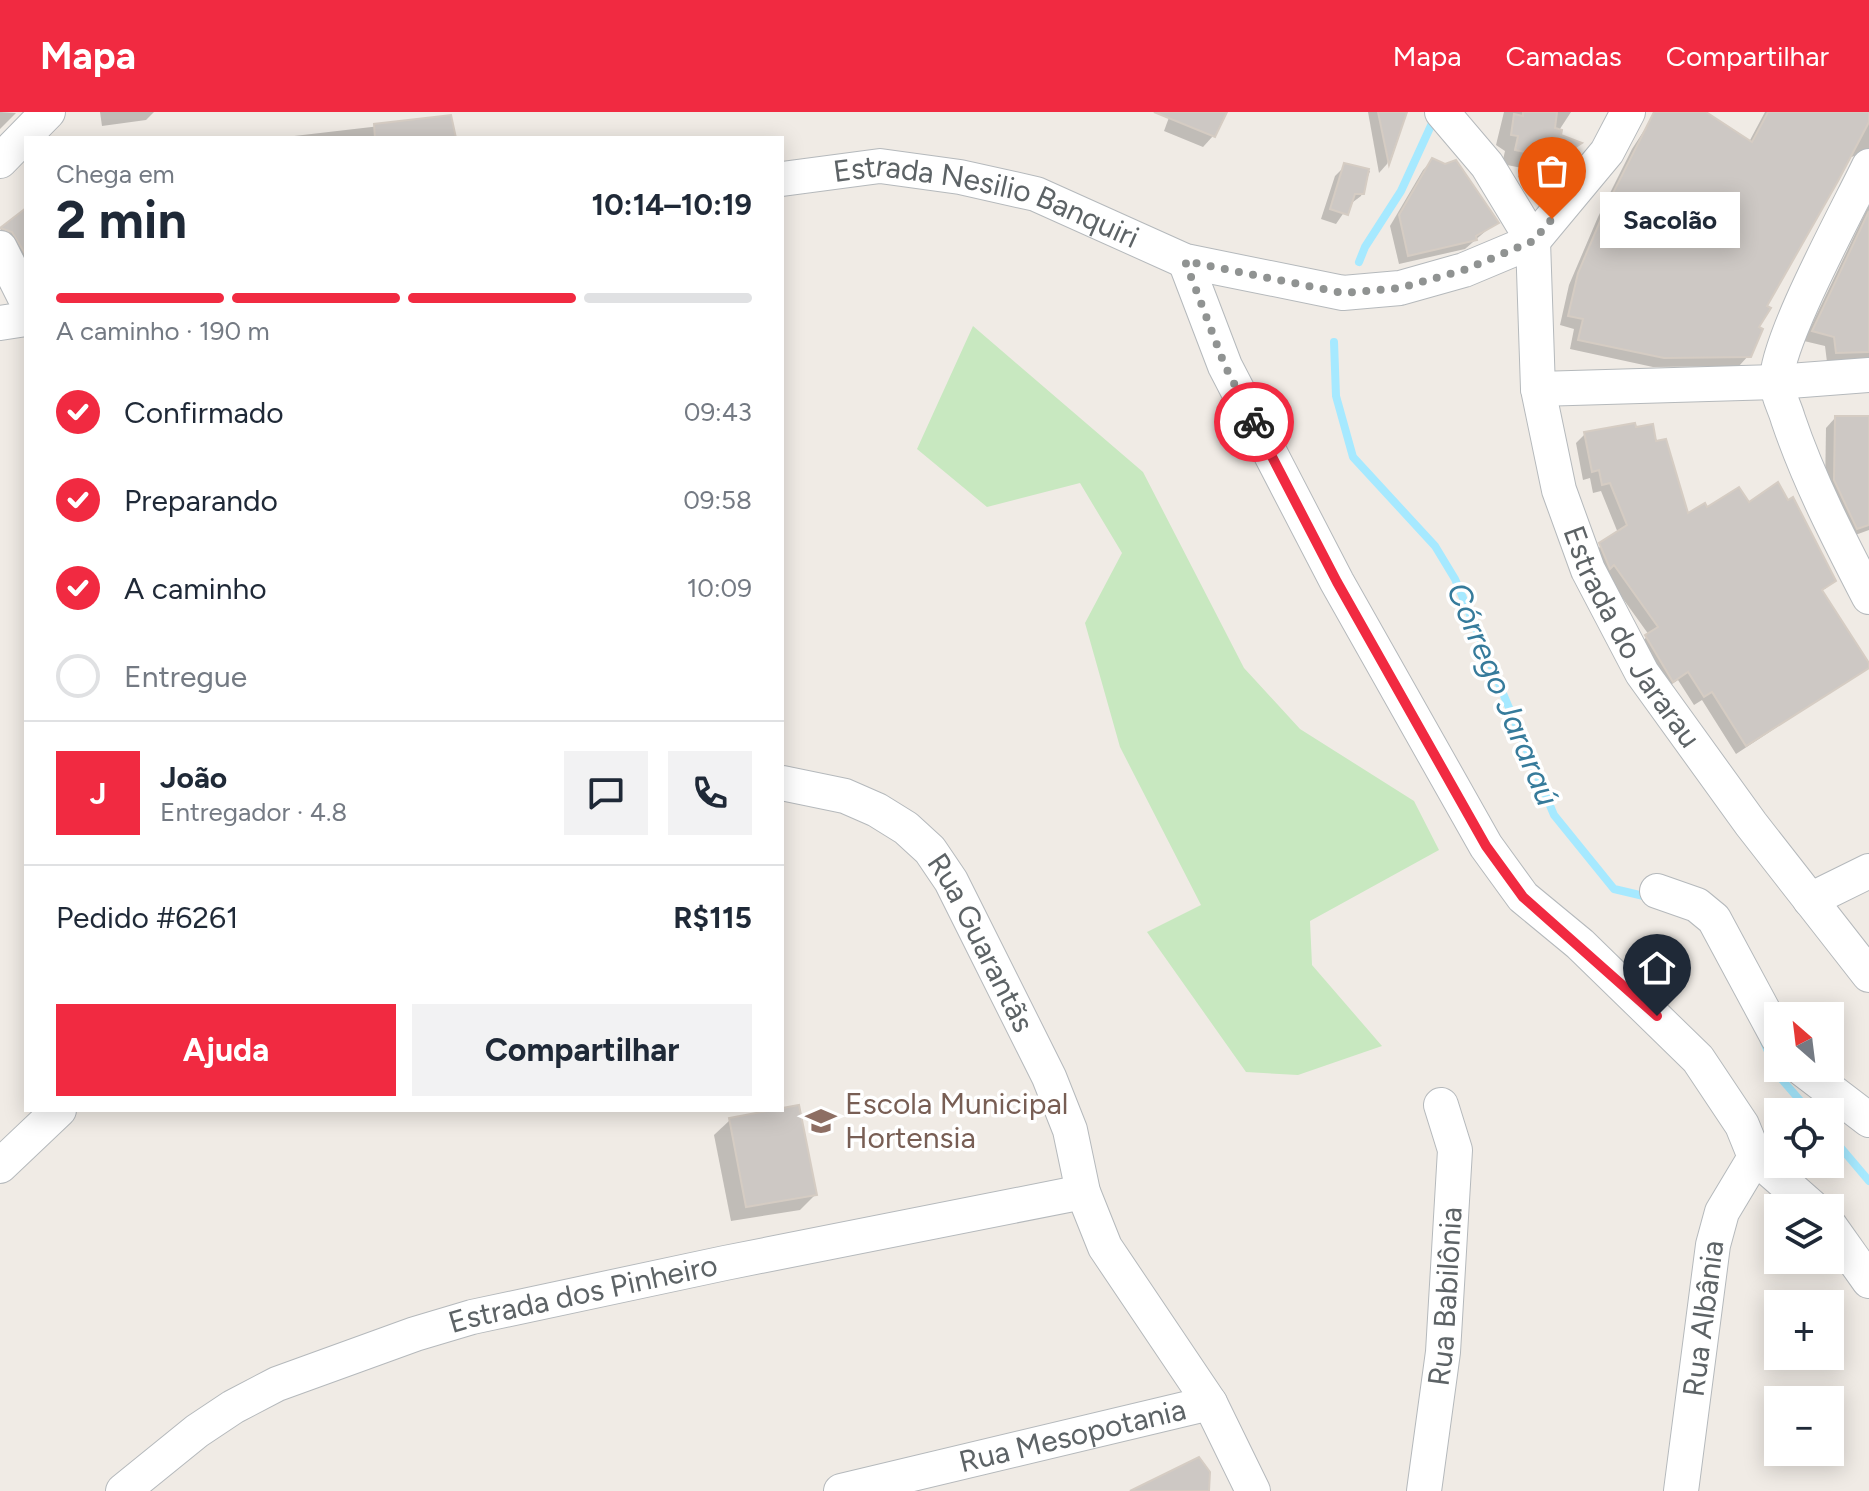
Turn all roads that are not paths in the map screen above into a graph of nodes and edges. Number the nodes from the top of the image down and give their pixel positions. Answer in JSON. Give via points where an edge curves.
{"nodes":[{"id":1,"x":48,"y":112,"type":"edge"},
{"id":2,"x":1442,"y":112,"type":"edge"},
{"id":3,"x":1628,"y":112,"type":"edge"},
{"id":4,"x":24,"y":136,"type":"edge"},
{"id":5,"x":24,"y":136,"type":"edge"},
{"id":6,"x":0,"y":161,"type":"edge"},
{"id":7,"x":1869,"y":166,"type":"edge"},
{"id":8,"x":784,"y":179,"type":"edge"},
{"id":9,"x":1533,"y":241,"type":"junction"},
{"id":10,"x":0,"y":248,"type":"edge"},
{"id":11,"x":1185,"y":261,"type":"junction"},
{"id":12,"x":24,"y":296,"type":"edge"},
{"id":13,"x":24,"y":319,"type":"edge"},
{"id":14,"x":0,"y":323,"type":"edge"},
{"id":15,"x":1869,"y":375,"type":"edge"},
{"id":16,"x":1776,"y":382,"type":"junction"},
{"id":17,"x":1538,"y":389,"type":"junction"},
{"id":18,"x":1869,"y":597,"type":"edge"},
{"id":19,"x":784,"y":783,"type":"edge"},
{"id":20,"x":1869,"y":871,"type":"edge"},
{"id":21,"x":1657,"y":891,"type":"dead end"},
{"id":22,"x":1810,"y":900,"type":"junction"},
{"id":23,"x":1869,"y":975,"type":"edge"},
{"id":24,"x":1764,"y":1012,"type":"edge"},
{"id":25,"x":1819,"y":1082,"type":"edge"},
{"id":26,"x":1441,"y":1105,"type":"dead end"},
{"id":27,"x":57,"y":1112,"type":"edge"},
{"id":28,"x":1869,"y":1120,"type":"edge"},
{"id":29,"x":1755,"y":1157,"type":"junction"},
{"id":30,"x":0,"y":1166,"type":"edge"},
{"id":31,"x":1083,"y":1192,"type":"junction"},
{"id":32,"x":1797,"y":1194,"type":"edge"},
{"id":33,"x":1844,"y":1246,"type":"edge"},
{"id":34,"x":1869,"y":1281,"type":"edge"},
{"id":35,"x":1210,"y":1403,"type":"junction"},
{"id":36,"x":123,"y":1491,"type":"edge"},
{"id":37,"x":841,"y":1491,"type":"edge"},
{"id":38,"x":1253,"y":1491,"type":"edge"},
{"id":39,"x":1424,"y":1491,"type":"edge"},
{"id":40,"x":1681,"y":1491,"type":"edge"}],
"edges":[{"from":1,"to":5,"type":"street"},
{"from":2,"to":9,"type":"street","via":[[1487,165]]},
{"from":3,"to":9,"type":"street","via":[[1607,152]]},
{"from":4,"to":6,"type":"street"},
{"from":7,"to":16,"type":"street","via":[[1812,282]]},
{"from":8,"to":11,"type":"street","name":"Estrada Nesilio Banquiri","via":[[880,166],[960,177],[1036,194]]},
{"from":9,"to":11,"type":"street","name":"Estrada Nesilio Banquiri","via":[[1426,281],[1343,293]]},
{"from":9,"to":17,"type":"street","name":"Estrada do Jararau"},
{"from":10,"to":12,"type":"street"},
{"from":11,"to":29,"type":"street","via":[[1225,366],[1337,582],[1486,846],[1523,897],[1580,944],[1698,1059],[1742,1125]]},
{"from":13,"to":14,"type":"street"},
{"from":15,"to":16,"type":"street"},
{"from":16,"to":17,"type":"street"},
{"from":16,"to":18,"type":"street","via":[[1828,518]]},
{"from":17,"to":22,"type":"street","name":"Estrada do Jararau","via":[[1559,490],[1588,570],[1642,673]]},
{"from":19,"to":31,"type":"street","name":"Rua Guarantãs","via":[[845,796],[877,810],[930,850],[951,881],[1049,1077],[1070,1130]]},
{"from":20,"to":22,"type":"street"},
{"from":21,"to":24,"type":"street","via":[[1697,905],[1714,919]]},
{"from":22,"to":23,"type":"street","name":"Estrada do Jararau"},
{"from":25,"to":28,"type":"street"},
{"from":26,"to":39,"type":"street","name":"Rua Babilônia","via":[[1455,1150],[1443,1352]]},
{"from":27,"to":30,"type":"street"},
{"from":29,"to":32,"type":"street"},
{"from":29,"to":40,"type":"street","name":"Rua Albânia","via":[[1722,1212],[1713,1245]]},
{"from":31,"to":35,"type":"street","name":"Rua Guarantãs","via":[[1105,1247]]},
{"from":31,"to":36,"type":"street","name":"Estrada dos Pinheiro","via":[[725,1263],[415,1334],[277,1384],[233,1407]]},
{"from":33,"to":34,"type":"street"},
{"from":35,"to":37,"type":"street","name":"Rua Mesopotania"},
{"from":35,"to":38,"type":"street","name":"Rua Guarantãs"}]}
